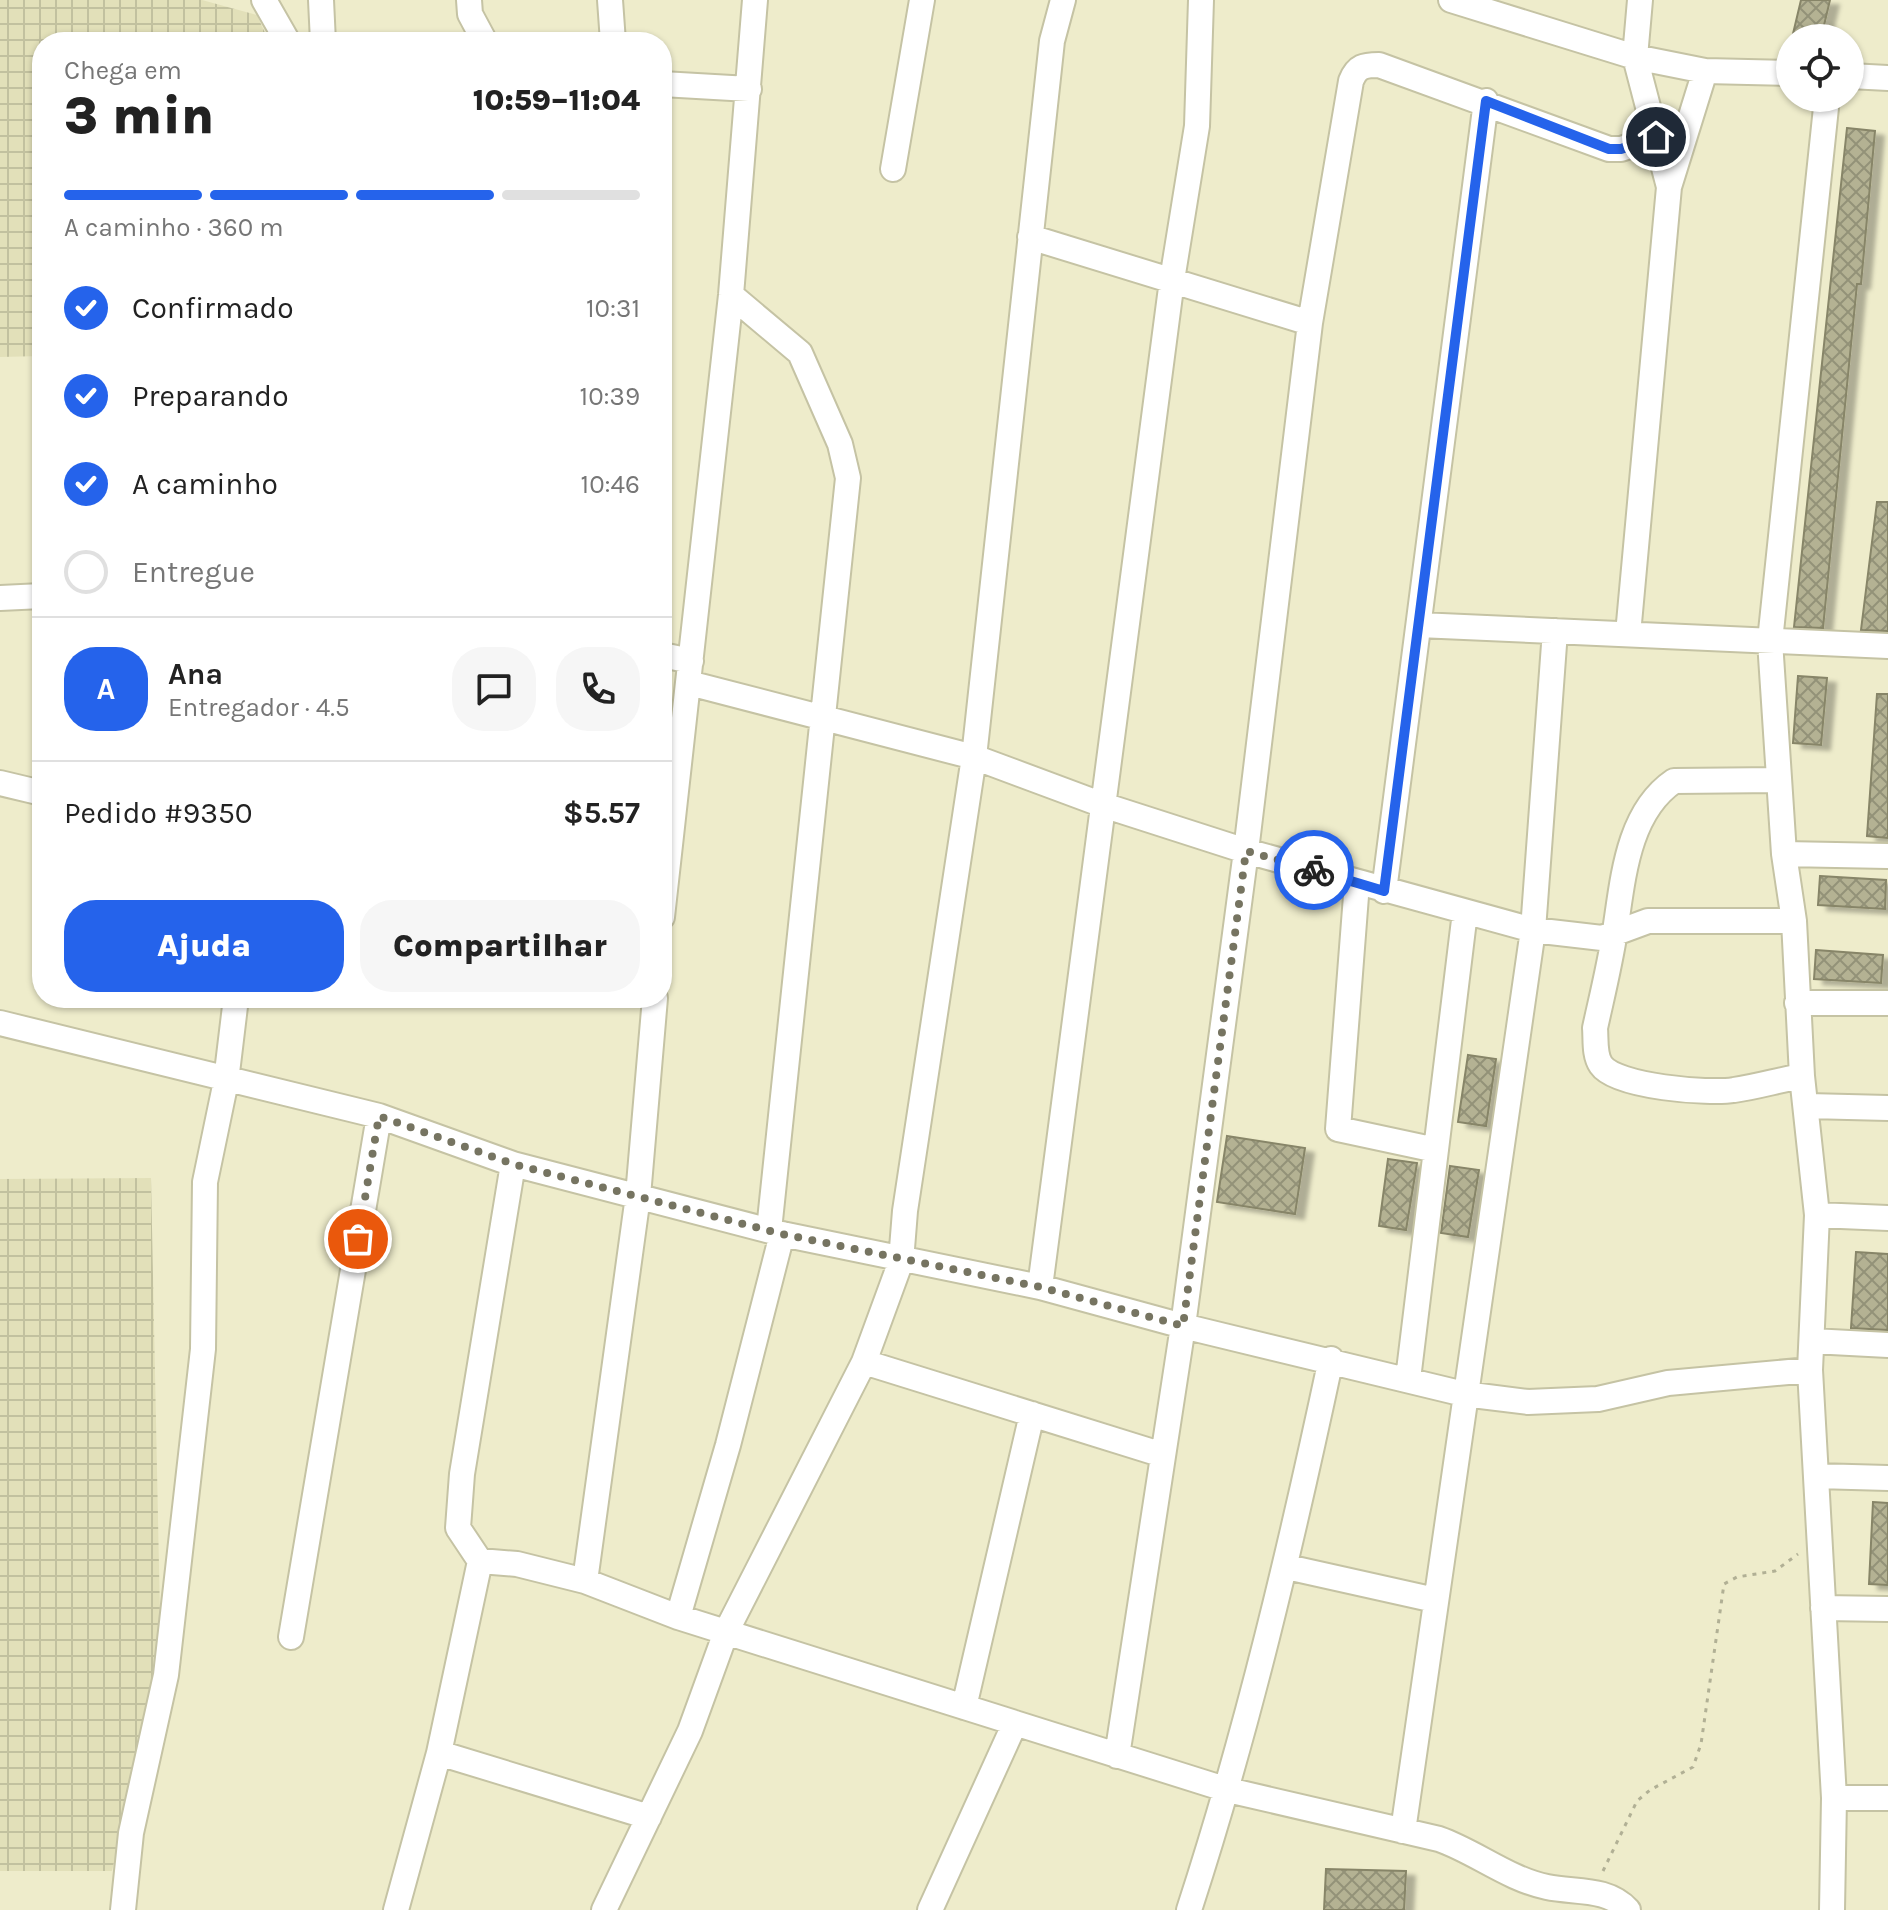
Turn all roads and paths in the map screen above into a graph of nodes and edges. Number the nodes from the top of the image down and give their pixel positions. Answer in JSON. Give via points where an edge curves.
{"nodes":[{"id":1,"x":264,"y":0,"type":"edge"},
{"id":2,"x":321,"y":0,"type":"edge"},
{"id":3,"x":469,"y":0,"type":"edge"},
{"id":4,"x":610,"y":0,"type":"edge"},
{"id":5,"x":755,"y":0,"type":"edge"},
{"id":6,"x":922,"y":0,"type":"edge"},
{"id":7,"x":1063,"y":0,"type":"edge"},
{"id":8,"x":1201,"y":0,"type":"edge"},
{"id":9,"x":1451,"y":0,"type":"edge"},
{"id":10,"x":1640,"y":0,"type":"edge"},
{"id":11,"x":282,"y":32,"type":"edge"},
{"id":12,"x":323,"y":32,"type":"edge"},
{"id":13,"x":480,"y":32,"type":"edge"},
{"id":14,"x":612,"y":32,"type":"edge"},
{"id":15,"x":1635,"y":57,"type":"junction"},
{"id":16,"x":1705,"y":71,"type":"junction"},
{"id":17,"x":1776,"y":73,"type":"edge"},
{"id":18,"x":1864,"y":77,"type":"edge"},
{"id":19,"x":1888,"y":78,"type":"edge"},
{"id":20,"x":672,"y":85,"type":"edge"},
{"id":21,"x":749,"y":89,"type":"junction"},
{"id":22,"x":1486,"y":101,"type":"junction"},
{"id":23,"x":1826,"y":112,"type":"edge"},
{"id":24,"x":1656,"y":137,"type":"junction"},
{"id":25,"x":893,"y":169,"type":"dead end"},
{"id":26,"x":1669,"y":187,"type":"junction"},
{"id":27,"x":1030,"y":237,"type":"junction"},
{"id":28,"x":1172,"y":280,"type":"junction"},
{"id":29,"x":731,"y":295,"type":"junction"},
{"id":30,"x":1310,"y":323,"type":"junction"},
{"id":31,"x":32,"y":596,"type":"edge"},
{"id":32,"x":0,"y":598,"type":"edge"},
{"id":33,"x":1419,"y":625,"type":"junction"},
{"id":34,"x":1555,"y":631,"type":"junction"},
{"id":35,"x":1628,"y":634,"type":"junction"},
{"id":36,"x":1770,"y":641,"type":"junction"},
{"id":37,"x":1888,"y":646,"type":"edge"},
{"id":38,"x":672,"y":661,"type":"edge"},
{"id":39,"x":690,"y":672,"type":"junction"},
{"id":40,"x":821,"y":715,"type":"junction"},
{"id":41,"x":974,"y":757,"type":"junction"},
{"id":42,"x":1779,"y":780,"type":"junction"},
{"id":43,"x":0,"y":783,"type":"edge"},
{"id":44,"x":32,"y":791,"type":"edge"},
{"id":45,"x":1103,"y":805,"type":"junction"},
{"id":46,"x":672,"y":830,"type":"edge"},
{"id":47,"x":1246,"y":851,"type":"junction"},
{"id":48,"x":1784,"y":854,"type":"junction"},
{"id":49,"x":1888,"y":856,"type":"edge"},
{"id":50,"x":1357,"y":883,"type":"junction"},
{"id":51,"x":1384,"y":891,"type":"junction"},
{"id":52,"x":1465,"y":912,"type":"junction"},
{"id":53,"x":1794,"y":921,"type":"junction"},
{"id":54,"x":1533,"y":930,"type":"junction"},
{"id":55,"x":1615,"y":933,"type":"junction"},
{"id":56,"x":1797,"y":1003,"type":"junction"},
{"id":57,"x":1888,"y":1003,"type":"edge"},
{"id":58,"x":235,"y":1008,"type":"edge"},
{"id":59,"x":654,"y":1008,"type":"edge"},
{"id":60,"x":0,"y":1023,"type":"edge"},
{"id":61,"x":1802,"y":1076,"type":"junction"},
{"id":62,"x":226,"y":1081,"type":"junction"},
{"id":63,"x":1808,"y":1106,"type":"junction"},
{"id":64,"x":1888,"y":1108,"type":"edge"},
{"id":65,"x":379,"y":1116,"type":"junction"},
{"id":66,"x":1436,"y":1150,"type":"junction"},
{"id":67,"x":513,"y":1164,"type":"junction"},
{"id":68,"x":638,"y":1196,"type":"junction"},
{"id":69,"x":1817,"y":1215,"type":"junction"},
{"id":70,"x":1888,"y":1218,"type":"edge"},
{"id":71,"x":775,"y":1232,"type":"junction"},
{"id":72,"x":901,"y":1261,"type":"junction"},
{"id":73,"x":1040,"y":1287,"type":"junction"},
{"id":74,"x":1183,"y":1326,"type":"junction"},
{"id":75,"x":1812,"y":1341,"type":"junction"},
{"id":76,"x":1888,"y":1345,"type":"edge"},
{"id":77,"x":1331,"y":1359,"type":"junction"},
{"id":78,"x":864,"y":1362,"type":"junction"},
{"id":79,"x":1810,"y":1370,"type":"junction"},
{"id":80,"x":1408,"y":1379,"type":"junction"},
{"id":81,"x":1464,"y":1394,"type":"junction"},
{"id":82,"x":1032,"y":1414,"type":"junction"},
{"id":83,"x":1163,"y":1455,"type":"junction"},
{"id":84,"x":1816,"y":1476,"type":"junction"},
{"id":85,"x":1888,"y":1478,"type":"edge"},
{"id":86,"x":1820,"y":1544,"type":"junction"},
{"id":87,"x":480,"y":1561,"type":"junction"},
{"id":88,"x":1287,"y":1567,"type":"junction"},
{"id":89,"x":585,"y":1581,"type":"junction"},
{"id":90,"x":1435,"y":1600,"type":"junction"},
{"id":91,"x":1823,"y":1608,"type":"junction"},
{"id":92,"x":1888,"y":1609,"type":"edge"},
{"id":93,"x":678,"y":1617,"type":"junction"},
{"id":94,"x":726,"y":1632,"type":"junction"},
{"id":95,"x":291,"y":1637,"type":"dead end"},
{"id":96,"x":964,"y":1707,"type":"junction"},
{"id":97,"x":1015,"y":1723,"type":"junction"},
{"id":98,"x":439,"y":1753,"type":"junction"},
{"id":99,"x":1117,"y":1756,"type":"junction"},
{"id":100,"x":1228,"y":1790,"type":"junction"},
{"id":101,"x":1834,"y":1798,"type":"junction"},
{"id":102,"x":1888,"y":1798,"type":"edge"},
{"id":103,"x":649,"y":1817,"type":"junction"},
{"id":104,"x":1403,"y":1831,"type":"junction"},
{"id":105,"x":618,"y":1883,"type":"junction"},
{"id":106,"x":1593,"y":1893,"type":"junction"},
{"id":107,"x":123,"y":1910,"type":"edge"},
{"id":108,"x":396,"y":1910,"type":"edge"},
{"id":109,"x":604,"y":1910,"type":"edge"},
{"id":110,"x":624,"y":1910,"type":"edge"},
{"id":111,"x":930,"y":1910,"type":"edge"},
{"id":112,"x":1189,"y":1910,"type":"edge"},
{"id":113,"x":1628,"y":1910,"type":"edge"},
{"id":114,"x":1832,"y":1910,"type":"edge"}],
"edges":[{"from":1,"to":11,"type":"street"},
{"from":2,"to":12,"type":"street"},
{"from":3,"to":13,"type":"street"},
{"from":4,"to":14,"type":"street"},
{"from":5,"to":21,"type":"street"},
{"from":6,"to":25,"type":"street"},
{"from":7,"to":27,"type":"street","via":[[1052,41]]},
{"from":8,"to":28,"type":"street","via":[[1197,126]]},
{"from":9,"to":15,"type":"street"},
{"from":10,"to":15,"type":"street"},
{"from":15,"to":16,"type":"street"},
{"from":15,"to":24,"type":"street"},
{"from":16,"to":17,"type":"street"},
{"from":16,"to":26,"type":"street"},
{"from":18,"to":19,"type":"street"},
{"from":20,"to":21,"type":"street"},
{"from":21,"to":29,"type":"street"},
{"from":22,"to":24,"type":"street","via":[[1609,149]]},
{"from":22,"to":30,"type":"street","via":[[1379,65],[1355,70]]},
{"from":22,"to":33,"type":"street"},
{"from":23,"to":36,"type":"street"},
{"from":24,"to":26,"type":"street"},
{"from":26,"to":35,"type":"street"},
{"from":27,"to":28,"type":"street"},
{"from":27,"to":41,"type":"street"},
{"from":28,"to":30,"type":"street"},
{"from":28,"to":45,"type":"street"},
{"from":29,"to":39,"type":"street"},
{"from":29,"to":40,"type":"street","via":[[800,353],[846,460]]},
{"from":30,"to":47,"type":"street"},
{"from":31,"to":32,"type":"street"},
{"from":33,"to":34,"type":"street"},
{"from":33,"to":51,"type":"street"},
{"from":34,"to":35,"type":"street"},
{"from":34,"to":54,"type":"street"},
{"from":35,"to":36,"type":"street"},
{"from":36,"to":37,"type":"street"},
{"from":36,"to":42,"type":"street"},
{"from":38,"to":39,"type":"street"},
{"from":39,"to":40,"type":"street"},
{"from":39,"to":46,"type":"street"},
{"from":40,"to":41,"type":"street"},
{"from":40,"to":71,"type":"street"},
{"from":41,"to":45,"type":"street"},
{"from":41,"to":72,"type":"street"},
{"from":42,"to":48,"type":"street"},
{"from":42,"to":55,"type":"street","via":[[1683,779],[1661,790],[1625,865]]},
{"from":43,"to":44,"type":"street"},
{"from":45,"to":47,"type":"street"},
{"from":45,"to":73,"type":"street"},
{"from":47,"to":50,"type":"street"},
{"from":47,"to":74,"type":"street"},
{"from":48,"to":49,"type":"street"},
{"from":48,"to":53,"type":"street"},
{"from":50,"to":51,"type":"street"},
{"from":50,"to":66,"type":"street","via":[[1338,1129]]},
{"from":51,"to":52,"type":"street"},
{"from":52,"to":54,"type":"street"},
{"from":52,"to":66,"type":"street"},
{"from":53,"to":55,"type":"street","via":[[1648,921]]},
{"from":53,"to":56,"type":"street"},
{"from":54,"to":55,"type":"street","via":[[1602,938]]},
{"from":54,"to":81,"type":"street"},
{"from":55,"to":61,"type":"street","via":[[1595,1028],[1599,1063],[1607,1071],[1643,1083],[1699,1091],[1737,1090]]},
{"from":56,"to":57,"type":"street"},
{"from":56,"to":61,"type":"street"},
{"from":58,"to":62,"type":"street"},
{"from":59,"to":68,"type":"street"},
{"from":60,"to":62,"type":"street"},
{"from":61,"to":63,"type":"street"},
{"from":62,"to":65,"type":"street"},
{"from":62,"to":107,"type":"street","via":[[205,1182],[203,1349],[166,1675],[131,1833]]},
{"from":63,"to":64,"type":"street"},
{"from":63,"to":69,"type":"street"},
{"from":65,"to":67,"type":"street"},
{"from":65,"to":95,"type":"street"},
{"from":66,"to":80,"type":"street"},
{"from":67,"to":68,"type":"street"},
{"from":67,"to":87,"type":"street","via":[[462,1474],[458,1528]]},
{"from":68,"to":71,"type":"street"},
{"from":68,"to":89,"type":"street"},
{"from":69,"to":70,"type":"street"},
{"from":69,"to":75,"type":"street"},
{"from":71,"to":72,"type":"street"},
{"from":71,"to":93,"type":"street","via":[[728,1445]]},
{"from":72,"to":73,"type":"street"},
{"from":72,"to":78,"type":"street"},
{"from":73,"to":74,"type":"street"},
{"from":74,"to":77,"type":"street"},
{"from":74,"to":83,"type":"street"},
{"from":75,"to":76,"type":"street"},
{"from":75,"to":79,"type":"street"},
{"from":77,"to":80,"type":"street"},
{"from":77,"to":88,"type":"street"},
{"from":78,"to":82,"type":"street"},
{"from":78,"to":94,"type":"street"},
{"from":79,"to":81,"type":"street","via":[[1668,1383],[1598,1399],[1528,1402]]},
{"from":79,"to":84,"type":"street"},
{"from":80,"to":81,"type":"street"},
{"from":81,"to":90,"type":"street"},
{"from":82,"to":83,"type":"street"},
{"from":82,"to":96,"type":"street"},
{"from":83,"to":99,"type":"street"},
{"from":84,"to":85,"type":"street"},
{"from":84,"to":86,"type":"street"},
{"from":86,"to":91,"type":"street"},
{"from":86,"to":106,"type":"path","via":[[1775,1571],[1724,1584],[1701,1744],[1693,1767],[1637,1801]]},
{"from":87,"to":89,"type":"street"},
{"from":87,"to":98,"type":"street"},
{"from":88,"to":90,"type":"street"},
{"from":88,"to":100,"type":"street"},
{"from":89,"to":93,"type":"street"},
{"from":90,"to":104,"type":"street"},
{"from":91,"to":92,"type":"street"},
{"from":91,"to":101,"type":"street"},
{"from":93,"to":94,"type":"street"},
{"from":94,"to":96,"type":"street"},
{"from":94,"to":103,"type":"street","via":[[690,1731]]},
{"from":96,"to":97,"type":"street"},
{"from":97,"to":99,"type":"street"},
{"from":97,"to":111,"type":"street"},
{"from":98,"to":103,"type":"street"},
{"from":98,"to":108,"type":"street"},
{"from":99,"to":100,"type":"street"},
{"from":100,"to":104,"type":"street"},
{"from":100,"to":112,"type":"street"},
{"from":101,"to":102,"type":"street"},
{"from":101,"to":114,"type":"street"},
{"from":103,"to":105,"type":"street"},
{"from":104,"to":106,"type":"street","via":[[1463,1848],[1518,1878]]},
{"from":105,"to":109,"type":"street"},
{"from":105,"to":110,"type":"street"},
{"from":106,"to":113,"type":"street","via":[[1610,1895]]}]}
